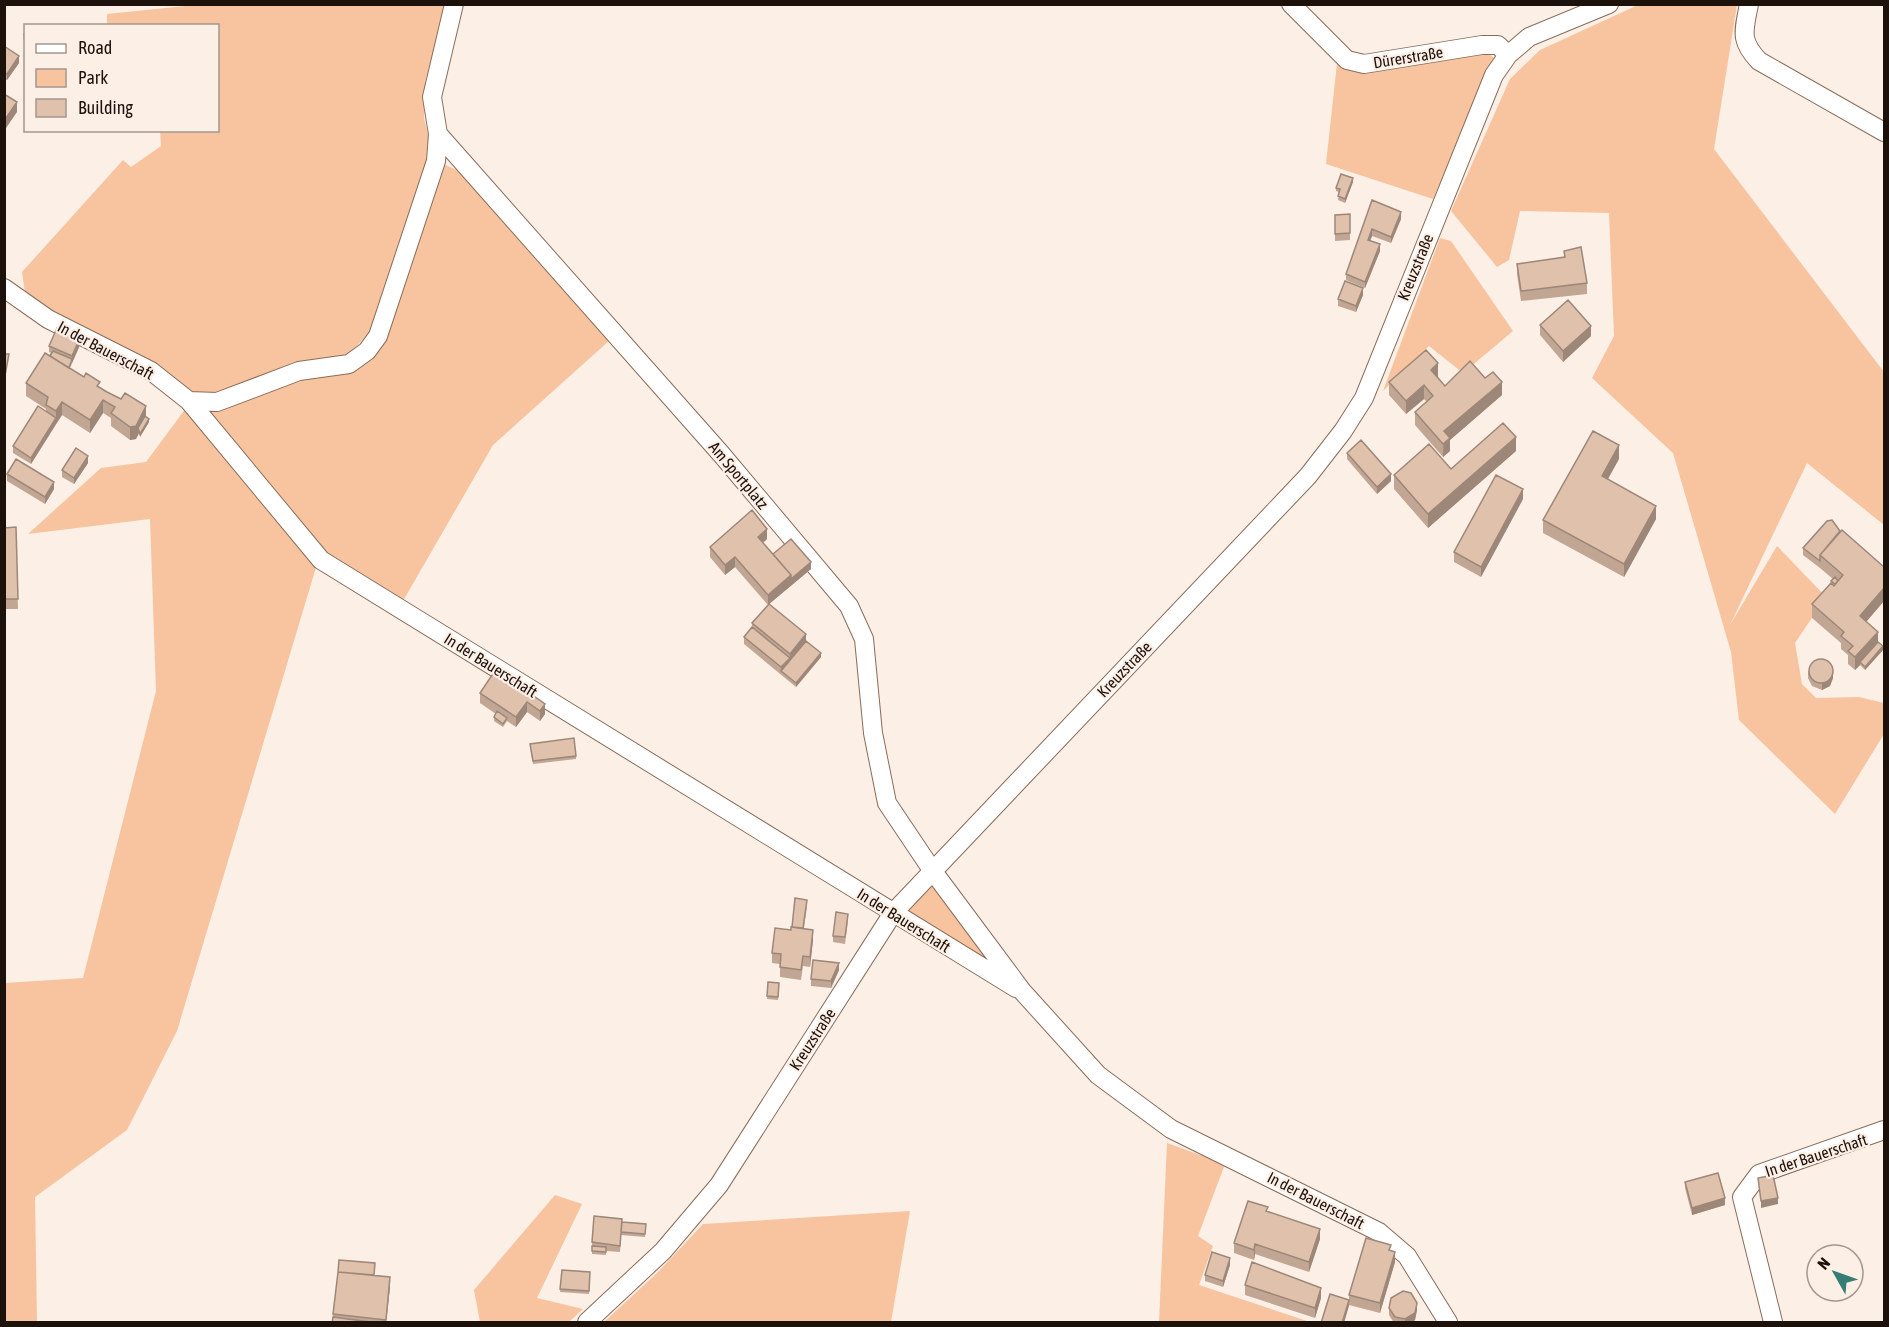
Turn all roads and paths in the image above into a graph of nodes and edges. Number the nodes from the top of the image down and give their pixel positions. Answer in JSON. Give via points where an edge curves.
{"nodes":[{"id":1,"x":454,"y":4,"type":"edge"},
{"id":2,"x":1291,"y":4,"type":"edge"},
{"id":3,"x":1609,"y":4,"type":"edge"},
{"id":4,"x":1749,"y":4,"type":"edge"},
{"id":5,"x":1508,"y":55,"type":"junction"},
{"id":6,"x":1884,"y":132,"type":"edge"},
{"id":7,"x":438,"y":134,"type":"junction"},
{"id":8,"x":4,"y":288,"type":"edge"},
{"id":9,"x":189,"y":401,"type":"junction"},
{"id":10,"x":932,"y":870,"type":"junction"},
{"id":11,"x":893,"y":913,"type":"junction"},
{"id":12,"x":1022,"y":991,"type":"junction"},
{"id":13,"x":1884,"y":1130,"type":"edge"},
{"id":14,"x":587,"y":1323,"type":"edge"},
{"id":15,"x":1448,"y":1323,"type":"edge"},
{"id":16,"x":1773,"y":1323,"type":"edge"}],
"edges":[{"from":1,"to":7,"type":"street","via":[[432,97]]},
{"from":2,"to":5,"type":"street","name":"Dürerstraße","via":[[1347,60],[1364,64],[1482,45],[1498,45]]},
{"from":3,"to":5,"type":"street","name":"Kreuzstraße","via":[[1529,38]]},
{"from":4,"to":6,"type":"street","via":[[1743,36],[1759,61]]},
{"from":5,"to":10,"type":"street","name":"Kreuzstraße","via":[[1494,75],[1364,398],[1343,431],[1308,476]]},
{"from":7,"to":9,"type":"street","via":[[436,161],[378,336],[367,351],[349,364],[299,371],[217,402]]},
{"from":7,"to":10,"type":"street","name":"Am Sportplatz","via":[[722,455],[849,606],[864,639],[873,733],[887,803]]},
{"from":8,"to":9,"type":"street","name":"In der Bauerschaft","via":[[48,319],[151,371]]},
{"from":9,"to":11,"type":"street","name":"In der Bauerschaft","via":[[321,560]]},
{"from":10,"to":11,"type":"street","name":"Kreuzstraße"},
{"from":10,"to":12,"type":"street","name":"In der Bauerschaft"},
{"from":11,"to":12,"type":"street","name":"In der Bauerschaft"},
{"from":11,"to":14,"type":"street","name":"Kreuzstraße","via":[[719,1185],[663,1251]]},
{"from":12,"to":15,"type":"street","name":"In der Bauerschaft","via":[[1098,1075],[1171,1129],[1379,1232],[1407,1256]]},
{"from":13,"to":16,"type":"street","name":"In der Bauerschaft","via":[[1759,1174],[1742,1197]]}]}
